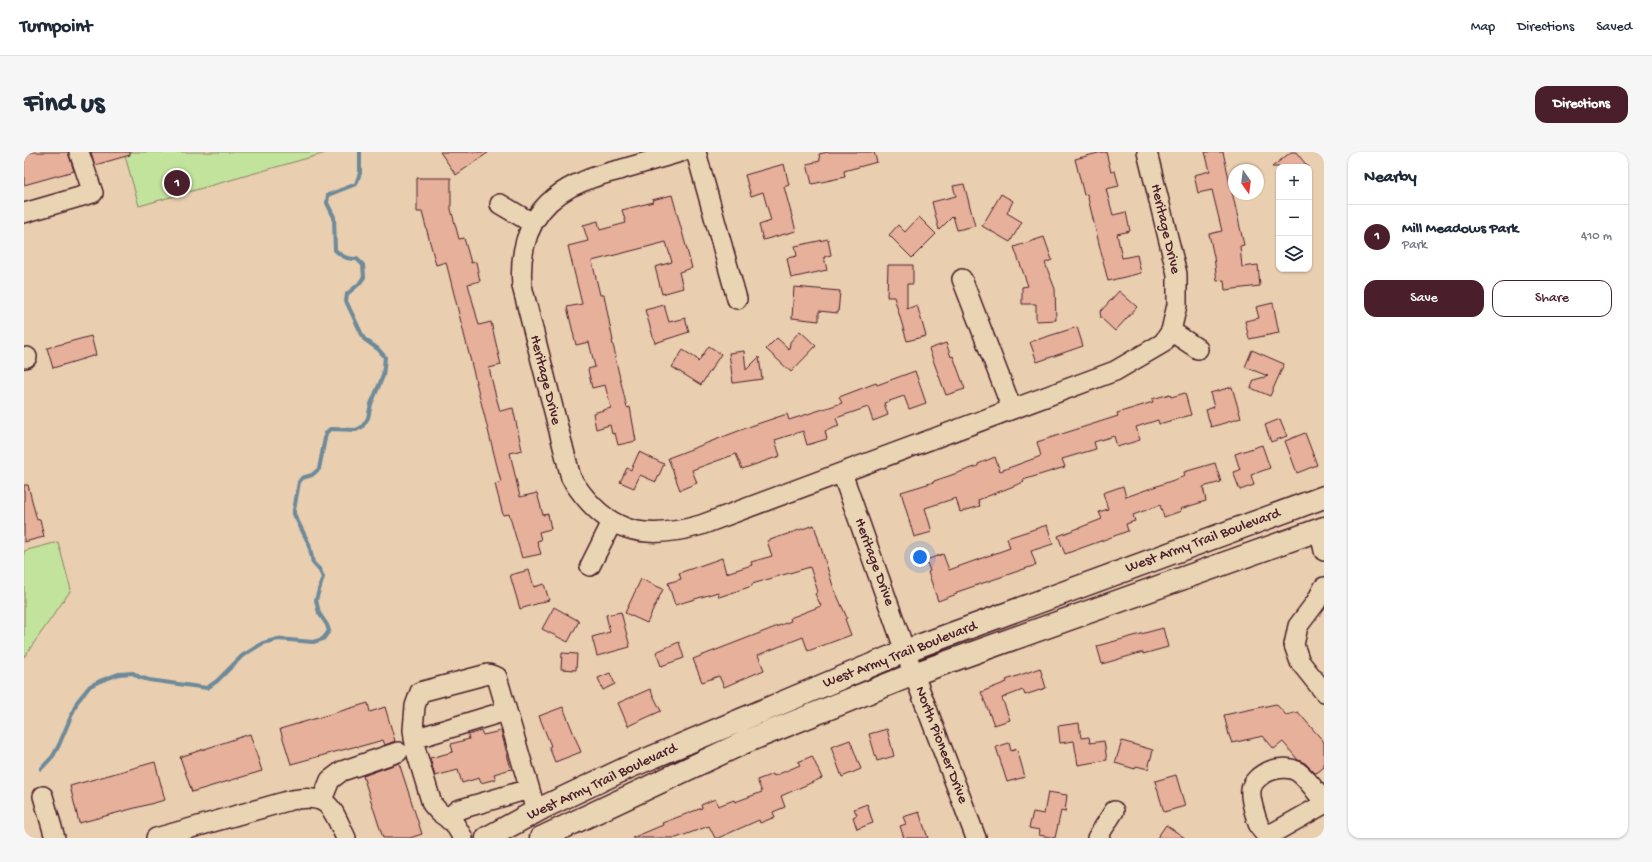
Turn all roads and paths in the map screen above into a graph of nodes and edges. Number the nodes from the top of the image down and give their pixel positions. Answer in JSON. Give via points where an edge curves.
{"nodes":[{"id":1,"x":79,"y":152,"type":"edge"},
{"id":2,"x":681,"y":152,"type":"edge"},
{"id":3,"x":696,"y":152,"type":"edge"},
{"id":4,"x":1147,"y":152,"type":"edge"},
{"id":5,"x":500,"y":204,"type":"dead end"},
{"id":6,"x":24,"y":213,"type":"edge"},
{"id":7,"x":532,"y":223,"type":"junction"},
{"id":8,"x":962,"y":279,"type":"dead end"},
{"id":9,"x":737,"y":299,"type":"dead end"},
{"id":10,"x":1171,"y":331,"type":"junction"},
{"id":11,"x":1198,"y":350,"type":"dead end"},
{"id":12,"x":1012,"y":409,"type":"junction"},
{"id":13,"x":842,"y":473,"type":"junction"},
{"id":14,"x":1324,"y":497,"type":"edge"},
{"id":15,"x":1302,"y":504,"type":"junction"},
{"id":16,"x":612,"y":522,"type":"junction"},
{"id":17,"x":1318,"y":530,"type":"edge"},
{"id":18,"x":1324,"y":552,"type":"edge"},
{"id":19,"x":590,"y":566,"type":"dead end"},
{"id":20,"x":1324,"y":587,"type":"edge"},
{"id":21,"x":906,"y":651,"type":"junction"},
{"id":22,"x":914,"y":674,"type":"junction"},
{"id":23,"x":1324,"y":692,"type":"edge"},
{"id":24,"x":506,"y":711,"type":"junction"},
{"id":25,"x":414,"y":739,"type":"junction"},
{"id":26,"x":398,"y":752,"type":"dead end"},
{"id":27,"x":529,"y":789,"type":"junction"},
{"id":28,"x":43,"y":796,"type":"dead end"},
{"id":29,"x":322,"y":800,"type":"junction"},
{"id":30,"x":1324,"y":803,"type":"edge"},
{"id":31,"x":540,"y":809,"type":"junction"},
{"id":32,"x":1114,"y":811,"type":"dead end"},
{"id":33,"x":449,"y":820,"type":"junction"},
{"id":34,"x":549,"y":834,"type":"edge"},
{"id":35,"x":1274,"y":836,"type":"edge"},
{"id":36,"x":55,"y":838,"type":"edge"},
{"id":37,"x":156,"y":838,"type":"edge"},
{"id":38,"x":346,"y":838,"type":"edge"},
{"id":39,"x":463,"y":838,"type":"edge"},
{"id":40,"x":487,"y":838,"type":"edge"},
{"id":41,"x":976,"y":838,"type":"edge"},
{"id":42,"x":1097,"y":838,"type":"edge"}],
"edges":[{"from":1,"to":6,"type":"street","via":[[93,193]]},
{"from":2,"to":7,"type":"street","name":"Heritage Drive","via":[[583,181],[563,191],[545,206]]},
{"from":3,"to":9,"type":"street"},
{"from":4,"to":10,"type":"street","name":"Heritage Drive","via":[[1177,274],[1178,306]]},
{"from":5,"to":7,"type":"street"},
{"from":7,"to":16,"type":"street","name":"Heritage Drive","via":[[520,266],[522,286],[567,468],[571,478],[593,508]]},
{"from":8,"to":12,"type":"street"},
{"from":10,"to":11,"type":"street"},
{"from":10,"to":12,"type":"street","name":"Heritage Drive","via":[[1163,343],[1115,371]]},
{"from":12,"to":13,"type":"street","name":"Heritage Drive"},
{"from":13,"to":16,"type":"street","name":"Heritage Drive","via":[[683,530],[644,532]]},
{"from":13,"to":21,"type":"street","name":"Heritage Drive"},
{"from":14,"to":15,"type":"main road","name":"West Army Trail Boulevard"},
{"from":15,"to":17,"type":"main road"},
{"from":15,"to":21,"type":"main road","name":"West Army Trail Boulevard"},
{"from":16,"to":19,"type":"street"},
{"from":17,"to":18,"type":"street"},
{"from":17,"to":22,"type":"main road","name":"West Army Trail Boulevard"},
{"from":20,"to":23,"type":"street","via":[[1298,626],[1294,645],[1300,662]]},
{"from":21,"to":22,"type":"street","name":"North Pioneer Drive"},
{"from":21,"to":31,"type":"main road","name":"West Army Trail Boulevard","via":[[629,767]]},
{"from":22,"to":34,"type":"main road","name":"West Army Trail Boulevard","via":[[745,742]]},
{"from":22,"to":41,"type":"street","name":"North Pioneer Drive"},
{"from":24,"to":25,"type":"street"},
{"from":24,"to":25,"type":"street","via":[[497,677],[488,674],[420,692],[414,706]]},
{"from":24,"to":27,"type":"street"},
{"from":25,"to":33,"type":"street","via":[[432,804]]},
{"from":26,"to":29,"type":"street","via":[[342,771],[330,780]]},
{"from":27,"to":31,"type":"street"},
{"from":27,"to":33,"type":"street","via":[[457,810]]},
{"from":28,"to":36,"type":"street"},
{"from":29,"to":37,"type":"street","via":[[309,797],[292,800]]},
{"from":29,"to":38,"type":"street","via":[[331,807]]},
{"from":30,"to":35,"type":"street"},
{"from":30,"to":35,"type":"street","via":[[1298,771],[1285,767],[1274,769],[1256,778],[1251,790],[1252,804],[1260,830]]},
{"from":31,"to":34,"type":"main road"},
{"from":31,"to":40,"type":"main road","name":"West Army Trail Boulevard"},
{"from":32,"to":42,"type":"street"},
{"from":33,"to":39,"type":"street","via":[[455,824]]}]}
